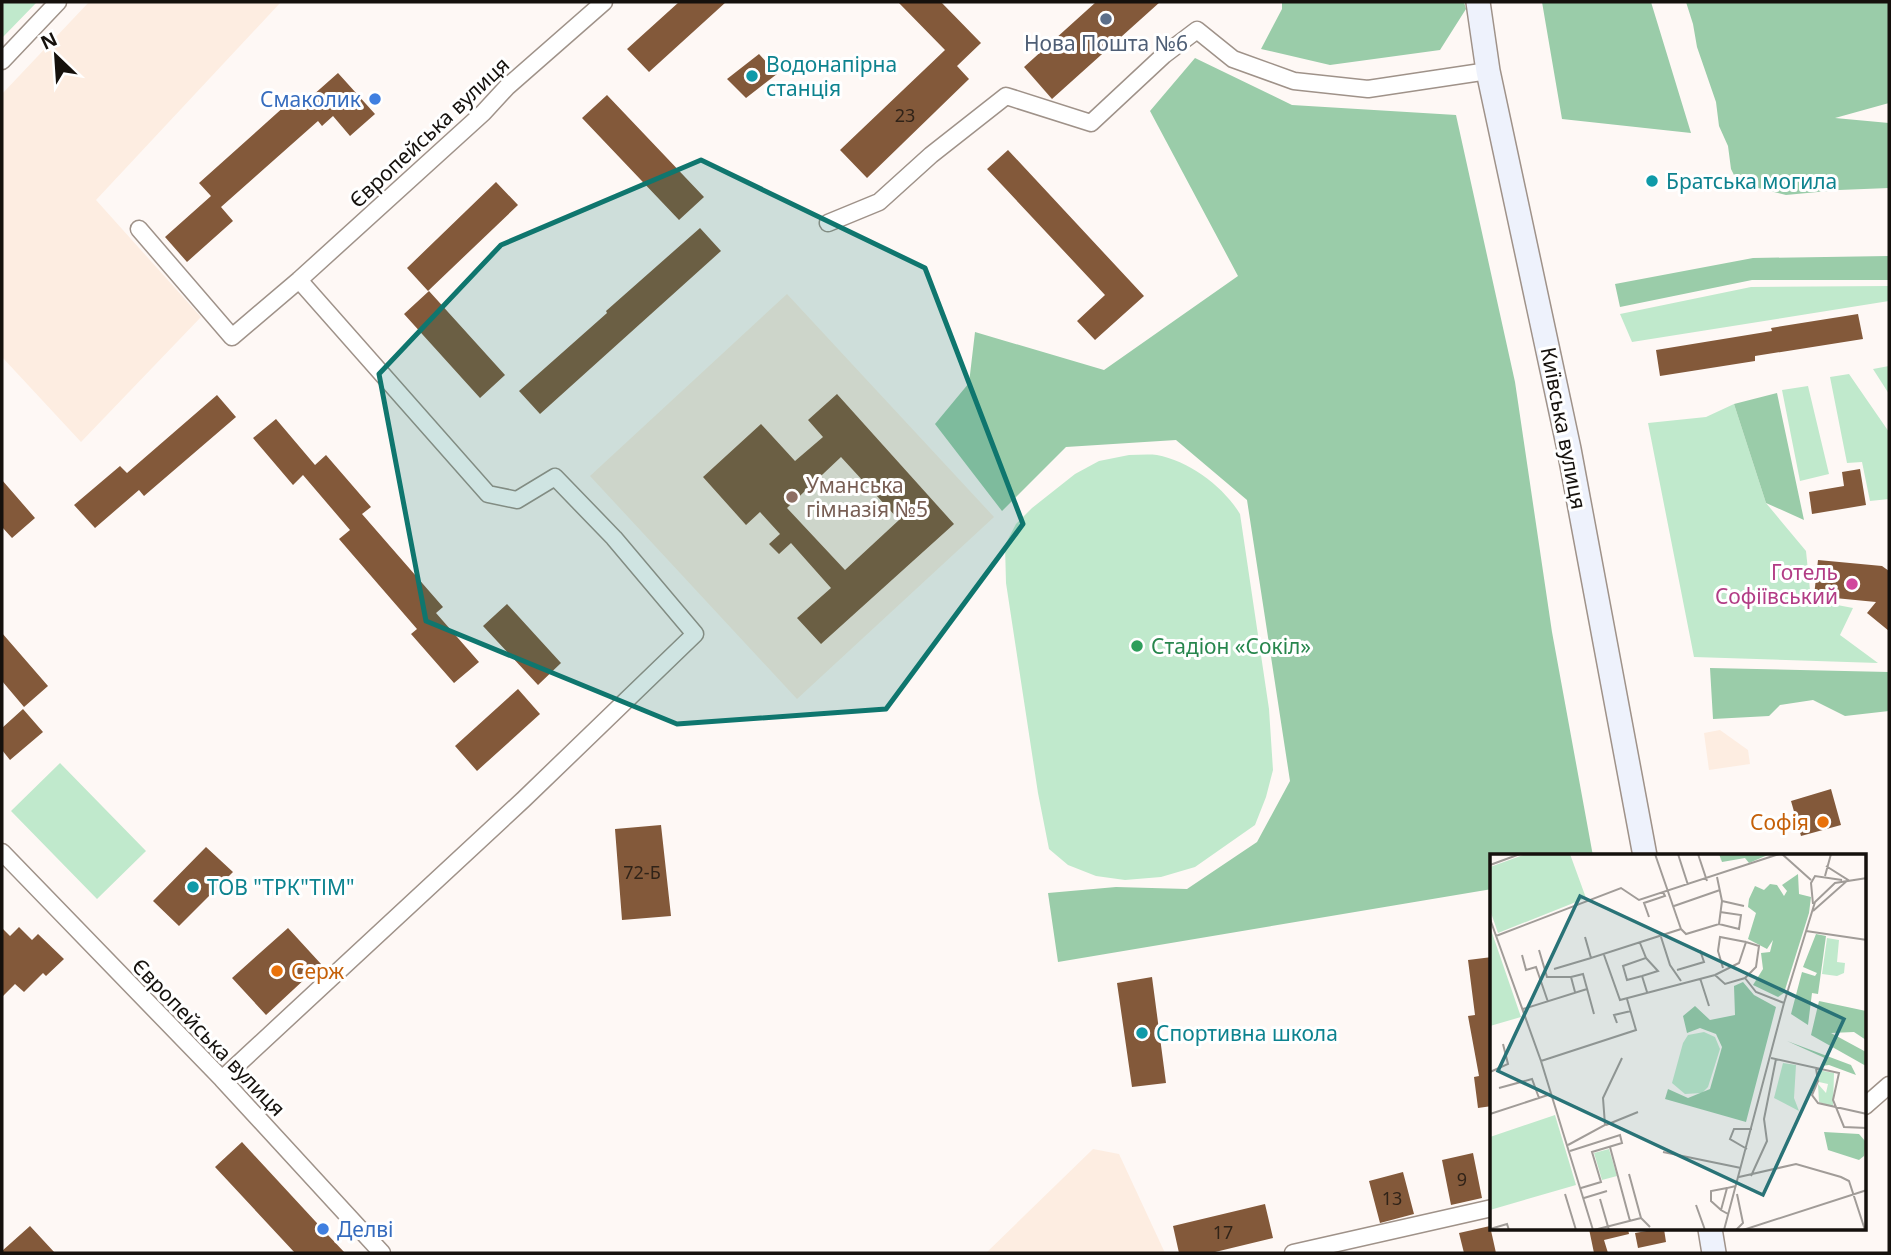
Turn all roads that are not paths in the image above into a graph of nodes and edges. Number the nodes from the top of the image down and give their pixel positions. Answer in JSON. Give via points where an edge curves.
{"nodes":[{"id":1,"x":58,"y":2,"type":"edge"},
{"id":2,"x":604,"y":2,"type":"edge"},
{"id":3,"x":1478,"y":2,"type":"edge"},
{"id":4,"x":2,"y":61,"type":"edge"},
{"id":5,"x":1488,"y":71,"type":"junction"},
{"id":6,"x":828,"y":223,"type":"dead end"},
{"id":7,"x":139,"y":229,"type":"dead end"},
{"id":8,"x":299,"y":280,"type":"junction"},
{"id":9,"x":2,"y":852,"type":"edge"},
{"id":10,"x":1645,"y":854,"type":"edge"},
{"id":11,"x":222,"y":1079,"type":"junction"},
{"id":12,"x":1889,"y":1085,"type":"edge"},
{"id":13,"x":1867,"y":1104,"type":"edge"},
{"id":14,"x":1490,"y":1208,"type":"edge"},
{"id":15,"x":1710,"y":1230,"type":"edge"},
{"id":16,"x":382,"y":1253,"type":"edge"},
{"id":17,"x":1293,"y":1253,"type":"edge"},
{"id":18,"x":1714,"y":1253,"type":"edge"}],
"edges":[{"from":1,"to":4,"type":"street"},
{"from":2,"to":8,"type":"street","name":"Європейська вулиця"},
{"from":3,"to":5,"type":"main road","name":"Київська вулиця"},
{"from":5,"to":6,"type":"street","via":[[1368,89],[1294,81],[1233,59],[1197,30],[1091,123],[1006,96],[879,202]]},
{"from":5,"to":10,"type":"main road","name":"Київська вулиця","via":[[1569,449]]},
{"from":7,"to":8,"type":"street","name":"Європейська вулиця","via":[[232,337]]},
{"from":8,"to":11,"type":"street","via":[[488,494],[517,500],[555,477],[695,634]]},
{"from":9,"to":11,"type":"street","name":"Європейська вулиця"},
{"from":11,"to":16,"type":"street","name":"Європейська вулиця"},
{"from":12,"to":13,"type":"street"},
{"from":14,"to":17,"type":"street"},
{"from":15,"to":18,"type":"main road"}]}
